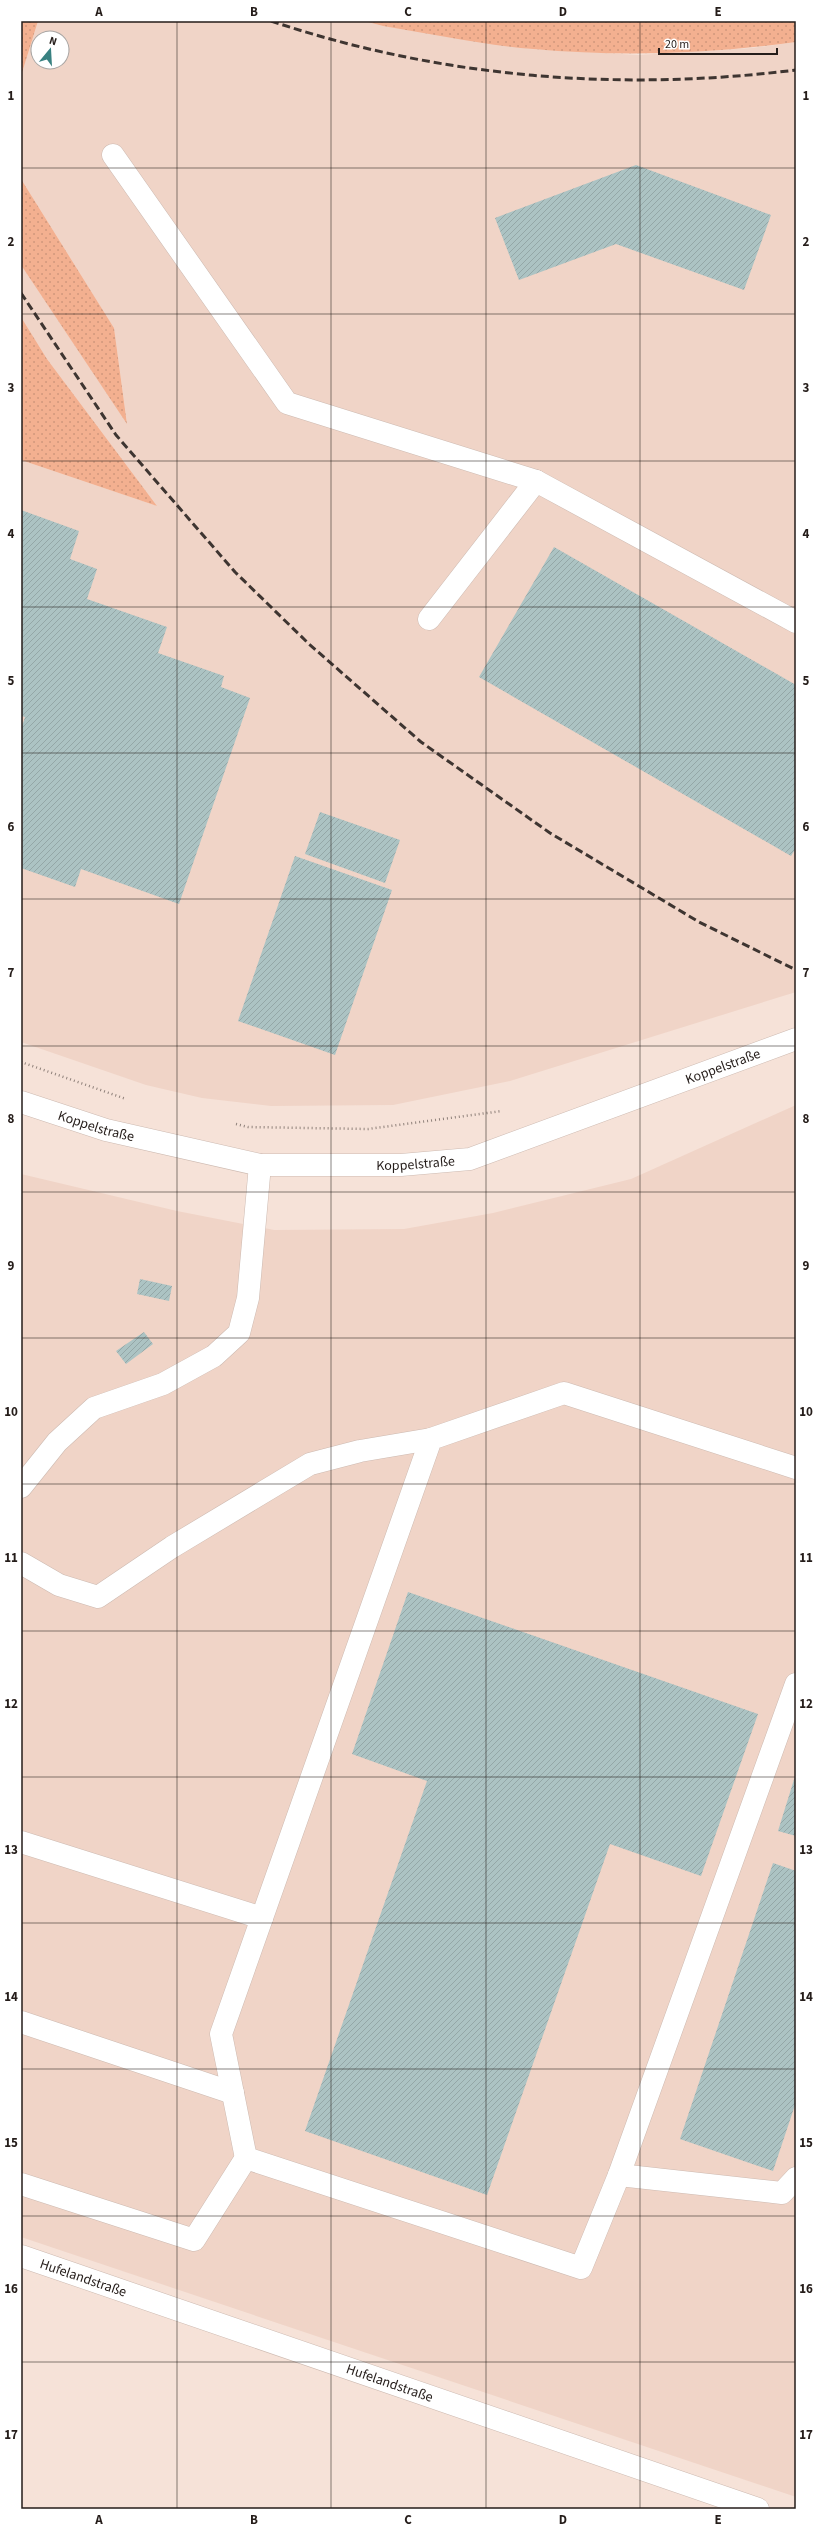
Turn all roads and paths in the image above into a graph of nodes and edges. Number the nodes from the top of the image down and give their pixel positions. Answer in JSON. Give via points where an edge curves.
{"nodes":[{"id":1,"x":112,"y":155,"type":"dead end"},
{"id":2,"x":536,"y":481,"type":"junction"},
{"id":3,"x":429,"y":619,"type":"dead end"},
{"id":4,"x":796,"y":622,"type":"edge"},
{"id":5,"x":796,"y":1039,"type":"edge"},
{"id":6,"x":21,"y":1062,"type":"edge"},
{"id":7,"x":130,"y":1101,"type":"dead end"},
{"id":8,"x":21,"y":1102,"type":"edge"},
{"id":9,"x":508,"y":1109,"type":"dead end"},
{"id":10,"x":233,"y":1124,"type":"dead end"},
{"id":11,"x":260,"y":1165,"type":"junction"},
{"id":12,"x":431,"y":1439,"type":"junction"},
{"id":13,"x":796,"y":1468,"type":"edge"},
{"id":14,"x":21,"y":1487,"type":"edge"},
{"id":15,"x":21,"y":1563,"type":"edge"},
{"id":16,"x":796,"y":1684,"type":"edge"},
{"id":17,"x":21,"y":1842,"type":"edge"},
{"id":18,"x":262,"y":1918,"type":"junction"},
{"id":19,"x":21,"y":2022,"type":"edge"},
{"id":20,"x":233,"y":2093,"type":"junction"},
{"id":21,"x":246,"y":2158,"type":"junction"},
{"id":22,"x":619,"y":2175,"type":"junction"},
{"id":23,"x":796,"y":2178,"type":"edge"},
{"id":24,"x":21,"y":2184,"type":"edge"},
{"id":25,"x":21,"y":2256,"type":"edge"},
{"id":26,"x":758,"y":2509,"type":"edge"}],
"edges":[{"from":1,"to":2,"type":"street","via":[[287,403]]},
{"from":2,"to":3,"type":"street"},
{"from":2,"to":4,"type":"street"},
{"from":5,"to":11,"type":"street","name":"Koppelstraße","via":[[470,1159],[400,1164]]},
{"from":6,"to":7,"type":"path"},
{"from":8,"to":11,"type":"street","name":"Koppelstraße","via":[[106,1130]]},
{"from":9,"to":10,"type":"path","via":[[368,1129],[248,1127]]},
{"from":11,"to":14,"type":"street","via":[[248,1298],[239,1333],[214,1356],[163,1384],[94,1408],[57,1442]]},
{"from":12,"to":13,"type":"street","via":[[564,1392]]},
{"from":12,"to":15,"type":"street","via":[[360,1451],[310,1464],[172,1547],[98,1597],[59,1585]]},
{"from":12,"to":18,"type":"street"},
{"from":16,"to":22,"type":"street"},
{"from":17,"to":18,"type":"street"},
{"from":18,"to":20,"type":"street","via":[[221,2034]]},
{"from":19,"to":20,"type":"street"},
{"from":20,"to":21,"type":"street"},
{"from":21,"to":22,"type":"street","via":[[581,2268]]},
{"from":21,"to":24,"type":"street","via":[[194,2240]]},
{"from":22,"to":23,"type":"street","via":[[782,2193]]},
{"from":25,"to":26,"type":"street","name":"Hufelandstraße"}]}
